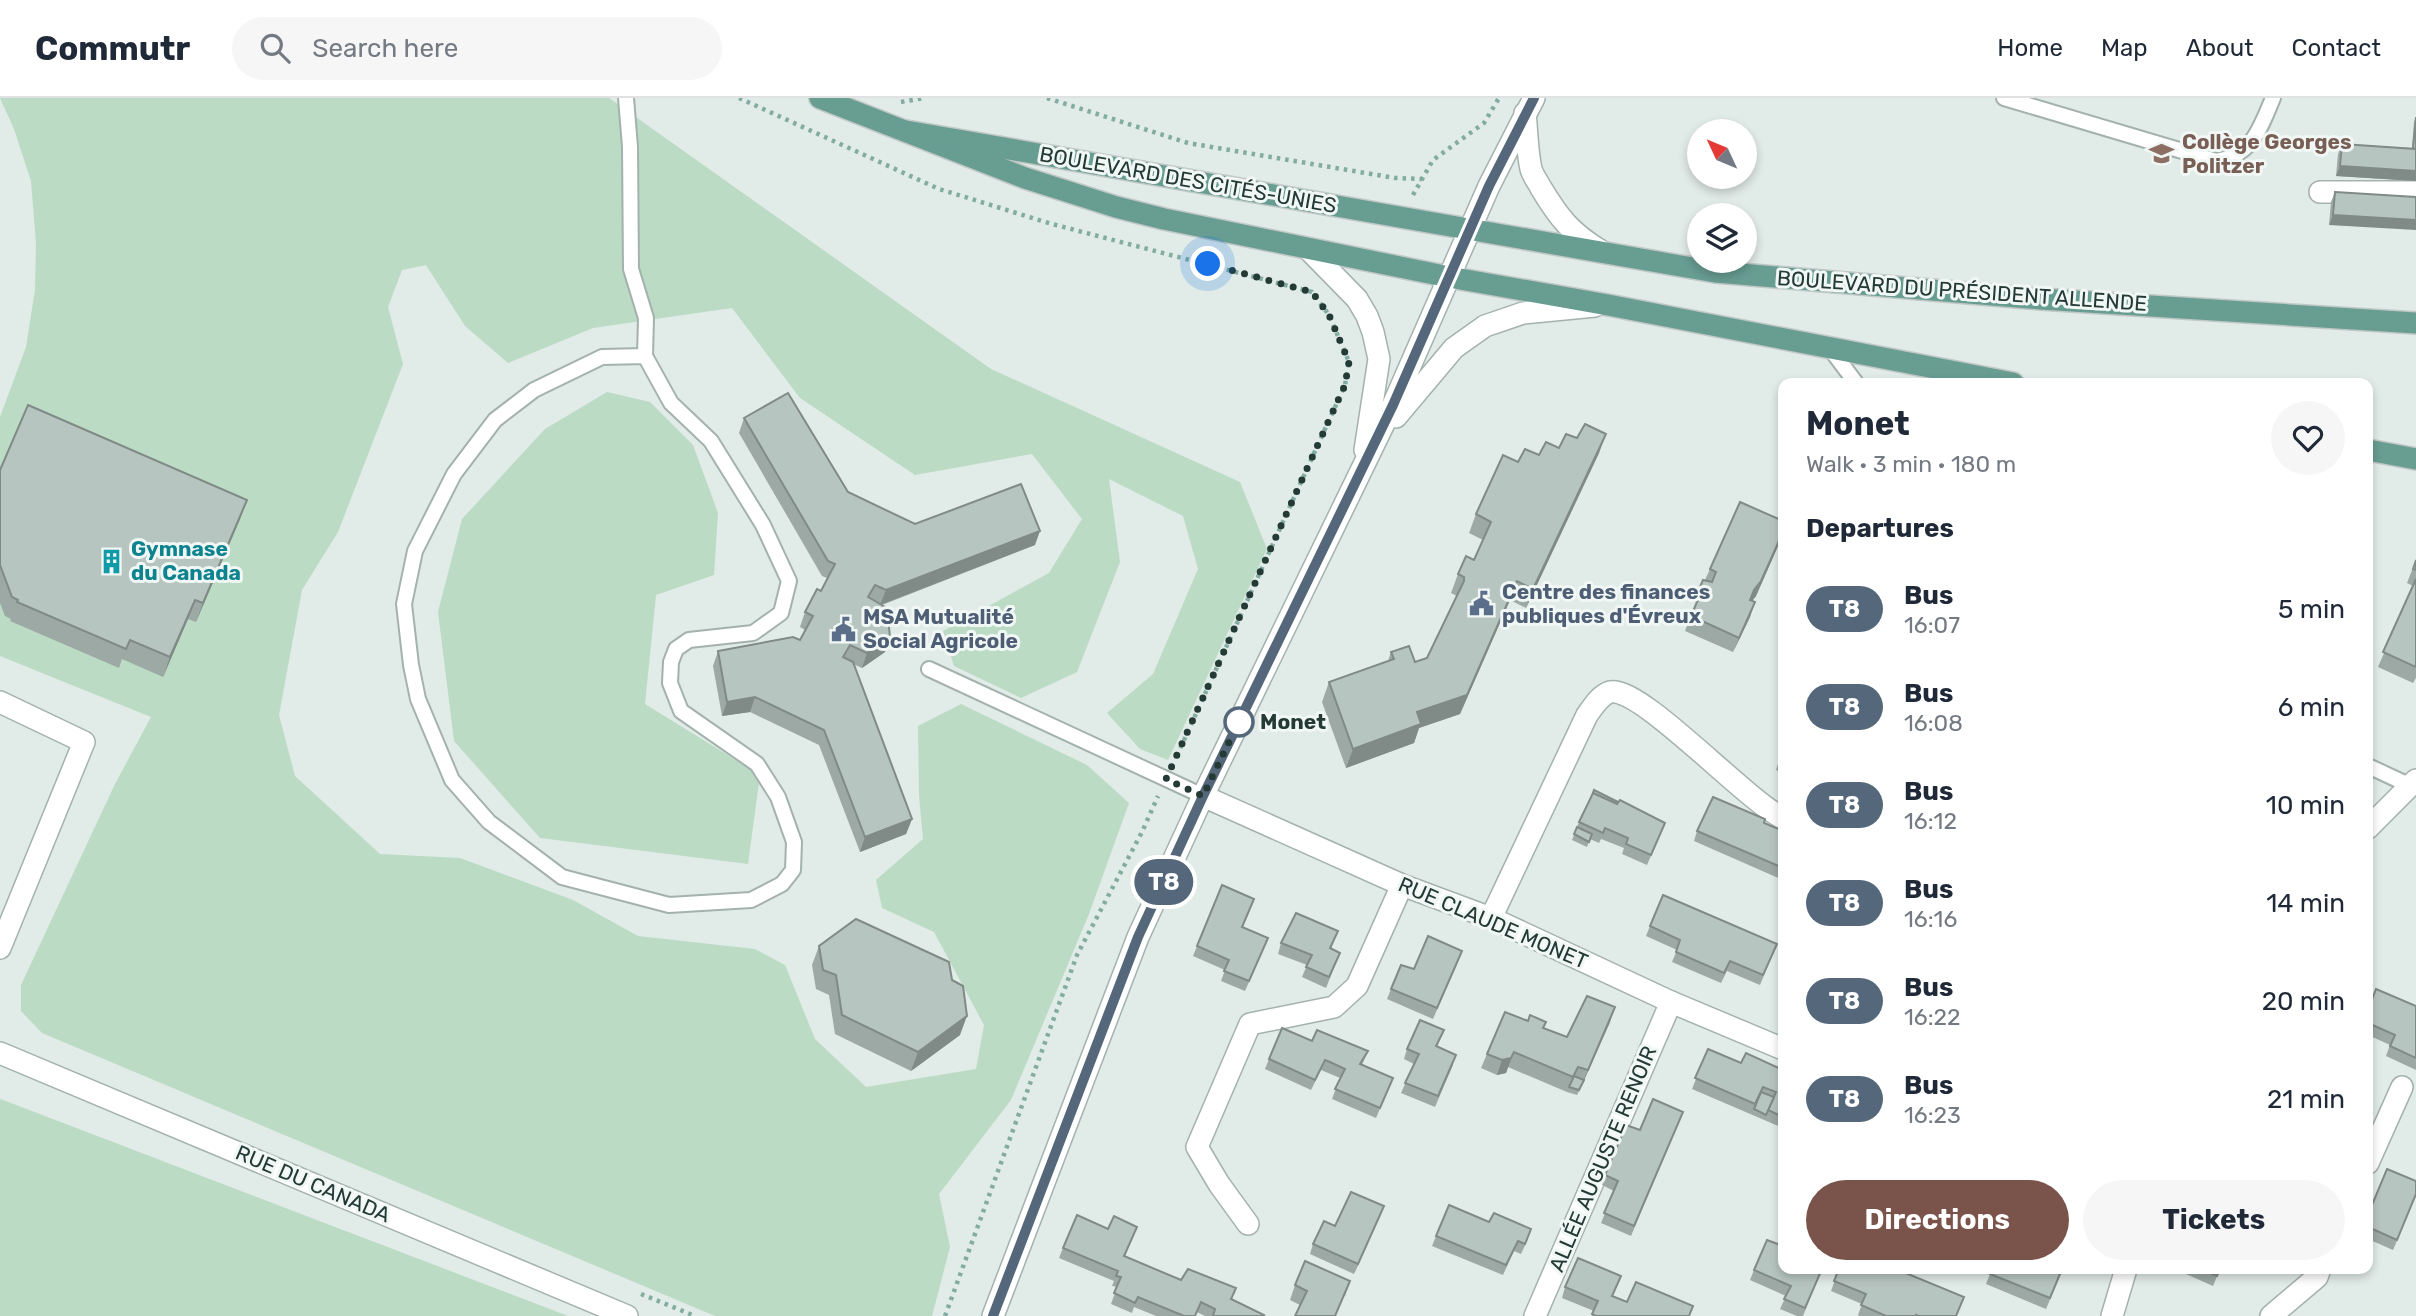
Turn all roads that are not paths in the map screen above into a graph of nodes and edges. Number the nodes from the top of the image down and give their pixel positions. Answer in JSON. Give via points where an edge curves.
{"nodes":[{"id":1,"x":626,"y":98,"type":"edge"},
{"id":2,"x":820,"y":98,"type":"edge"},
{"id":3,"x":2004,"y":98,"type":"edge"},
{"id":4,"x":2273,"y":98,"type":"edge"},
{"id":5,"x":1530,"y":106,"type":"edge"},
{"id":6,"x":906,"y":131,"type":"junction"},
{"id":7,"x":2319,"y":192,"type":"dead end"},
{"id":8,"x":2416,"y":192,"type":"edge"},
{"id":9,"x":1470,"y":229,"type":"junction"},
{"id":10,"x":1309,"y":250,"type":"junction"},
{"id":11,"x":1609,"y":255,"type":"junction"},
{"id":12,"x":1449,"y":277,"type":"junction"},
{"id":13,"x":1608,"y":305,"type":"junction"},
{"id":14,"x":2416,"y":323,"type":"edge"},
{"id":15,"x":1829,"y":347,"type":"junction"},
{"id":16,"x":645,"y":356,"type":"junction"},
{"id":17,"x":1852,"y":378,"type":"edge"},
{"id":18,"x":1987,"y":378,"type":"edge"},
{"id":19,"x":2373,"y":451,"type":"edge"},
{"id":20,"x":2416,"y":459,"type":"edge"},
{"id":21,"x":1363,"y":466,"type":"junction"},
{"id":22,"x":929,"y":669,"type":"dead end"},
{"id":23,"x":0,"y":702,"type":"edge"},
{"id":24,"x":2373,"y":768,"type":"edge"},
{"id":25,"x":2413,"y":783,"type":"edge"},
{"id":26,"x":1203,"y":796,"type":"junction"},
{"id":27,"x":1778,"y":815,"type":"edge"},
{"id":28,"x":2373,"y":823,"type":"edge"},
{"id":29,"x":1402,"y":885,"type":"junction"},
{"id":30,"x":1490,"y":918,"type":"junction"},
{"id":31,"x":0,"y":948,"type":"edge"},
{"id":32,"x":1671,"y":1002,"type":"junction"},
{"id":33,"x":1778,"y":1047,"type":"edge"},
{"id":34,"x":0,"y":1053,"type":"edge"},
{"id":35,"x":2402,"y":1087,"type":"dead end"},
{"id":36,"x":2373,"y":1152,"type":"edge"},
{"id":37,"x":1248,"y":1224,"type":"dead end"},
{"id":38,"x":2125,"y":1274,"type":"edge"},
{"id":39,"x":2318,"y":1274,"type":"edge"},
{"id":40,"x":627,"y":1316,"type":"edge"},
{"id":41,"x":993,"y":1316,"type":"edge"},
{"id":42,"x":1535,"y":1316,"type":"edge"},
{"id":43,"x":2112,"y":1316,"type":"edge"},
{"id":44,"x":2272,"y":1316,"type":"edge"}],
"edges":[{"from":1,"to":16,"type":"lane","via":[[631,269],[646,317]]},
{"from":2,"to":6,"type":"main road","name":"BOULEVARD DES CITÉS-UNIES"},
{"from":3,"to":4,"type":"lane","via":[[2217,161],[2232,159],[2245,149]]},
{"from":5,"to":9,"type":"street"},
{"from":5,"to":11,"type":"street","via":[[1532,170],[1549,204],[1579,238]]},
{"from":6,"to":9,"type":"main road","name":"BOULEVARD DES CITÉS-UNIES"},
{"from":6,"to":10,"type":"main road","name":"BOULEVARD DES CITÉS-UNIES","via":[[1025,178],[1116,207]]},
{"from":7,"to":8,"type":"street"},
{"from":9,"to":11,"type":"main road","name":"BOULEVARD DU PRÉSIDENT ALLENDE"},
{"from":9,"to":12,"type":"street"},
{"from":10,"to":12,"type":"main road","name":"BOULEVARD DES CITÉS-UNIES"},
{"from":10,"to":21,"type":"street","via":[[1357,299],[1373,332],[1379,359]]},
{"from":11,"to":14,"type":"main road","name":"BOULEVARD DU PRÉSIDENT ALLENDE","via":[[1715,272]]},
{"from":12,"to":13,"type":"main road"},
{"from":12,"to":21,"type":"street"},
{"from":13,"to":15,"type":"main road"},
{"from":13,"to":21,"type":"street","via":[[1523,313],[1485,326],[1454,348],[1402,409]]},
{"from":15,"to":17,"type":"lane"},
{"from":15,"to":18,"type":"main road"},
{"from":16,"to":16,"type":"lane","via":[[602,357],[534,390],[495,420],[454,474],[415,551],[404,604],[418,699],[452,780],[489,822],[562,877],[669,905],[751,900],[782,884],[793,870],[794,842],[778,797],[757,764],[681,711],[670,683],[671,662],[676,649],[689,640],[753,633],[781,613],[789,581],[763,525],[711,441],[671,403]]},
{"from":19,"to":20,"type":"main road"},
{"from":21,"to":26,"type":"street"},
{"from":22,"to":26,"type":"lane"},
{"from":23,"to":31,"type":"street","via":[[84,742]]},
{"from":24,"to":25,"type":"lane"},
{"from":25,"to":28,"type":"street"},
{"from":26,"to":29,"type":"street","name":"RUE CLAUDE MONET"},
{"from":26,"to":41,"type":"street","via":[[1138,937]]},
{"from":27,"to":30,"type":"street","via":[[1745,793],[1670,724],[1637,702],[1610,692],[1587,715]]},
{"from":29,"to":30,"type":"street","name":"RUE CLAUDE MONET"},
{"from":29,"to":37,"type":"street","via":[[1357,986],[1334,1007],[1250,1024],[1197,1147]]},
{"from":30,"to":32,"type":"street","name":"RUE CLAUDE MONET"},
{"from":32,"to":33,"type":"street","name":"RUE CLAUDE MONET"},
{"from":32,"to":42,"type":"street","name":"ALLÉE AUGUSTE RENOIR"},
{"from":34,"to":40,"type":"street","name":"RUE DU CANADA"},
{"from":35,"to":36,"type":"street"},
{"from":38,"to":43,"type":"street"},
{"from":39,"to":44,"type":"street"}]}
